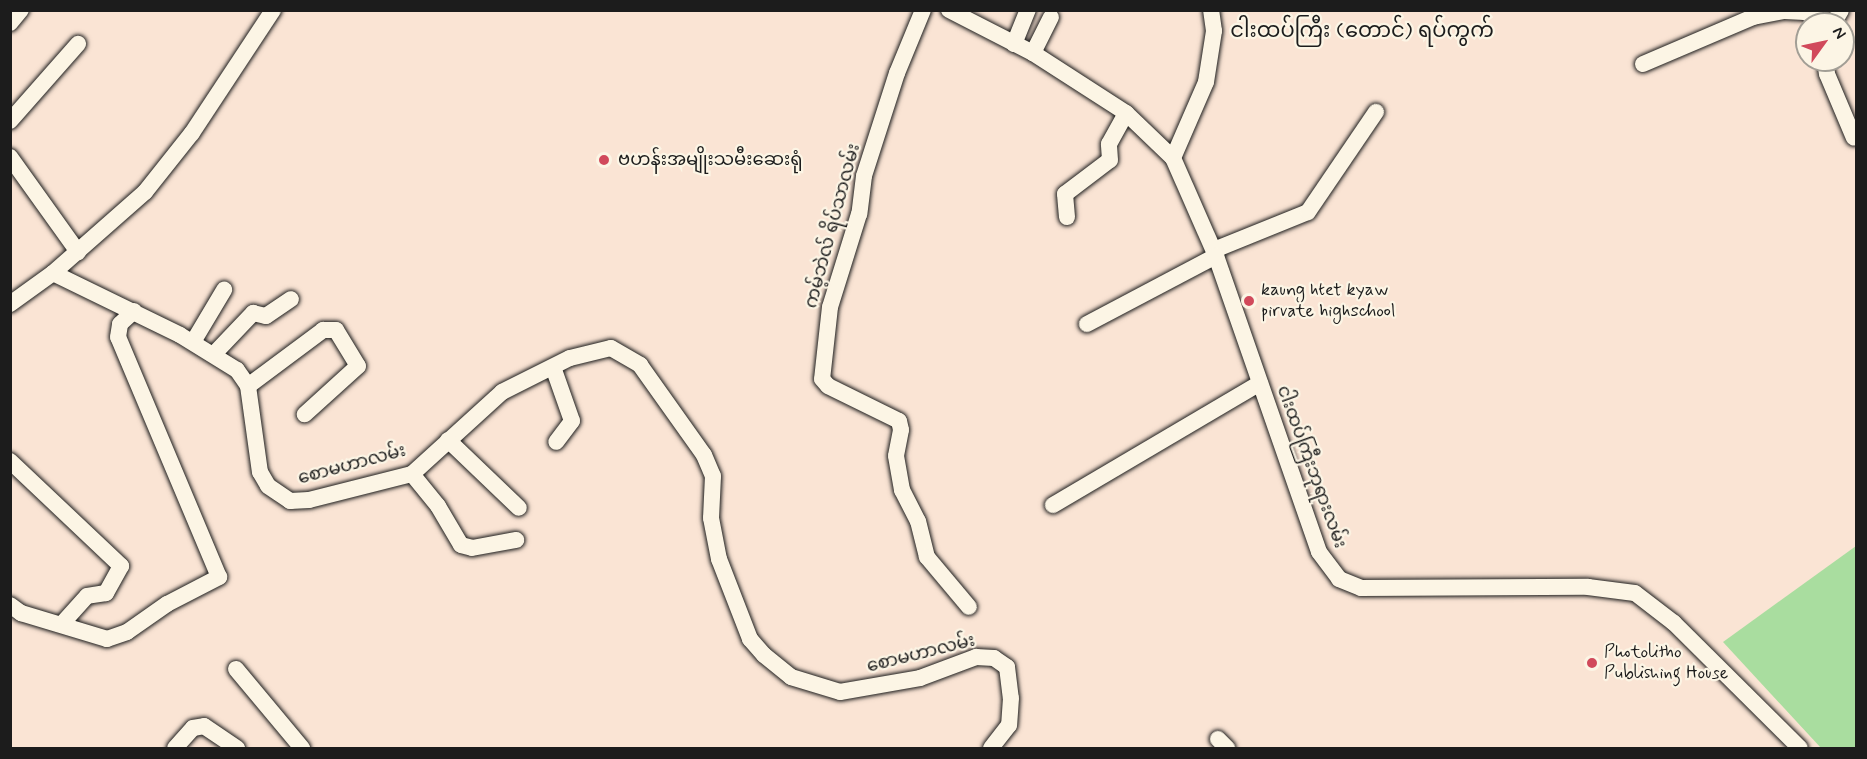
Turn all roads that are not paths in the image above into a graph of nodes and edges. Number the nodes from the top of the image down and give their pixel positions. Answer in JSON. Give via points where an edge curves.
{"nodes":[{"id":1,"x":21,"y":10,"type":"edge"},
{"id":2,"x":273,"y":10,"type":"edge"},
{"id":3,"x":923,"y":10,"type":"edge"},
{"id":4,"x":949,"y":10,"type":"edge"},
{"id":5,"x":1028,"y":10,"type":"edge"},
{"id":6,"x":1211,"y":10,"type":"edge"},
{"id":7,"x":1805,"y":12,"type":"edge"},
{"id":8,"x":1051,"y":17,"type":"dead end"},
{"id":9,"x":10,"y":23,"type":"edge"},
{"id":10,"x":78,"y":44,"type":"dead end"},
{"id":11,"x":1014,"y":44,"type":"junction"},
{"id":12,"x":1033,"y":53,"type":"junction"},
{"id":13,"x":1643,"y":64,"type":"dead end"},
{"id":14,"x":1827,"y":72,"type":"edge"},
{"id":15,"x":1376,"y":112,"type":"dead end"},
{"id":16,"x":1126,"y":113,"type":"junction"},
{"id":17,"x":10,"y":121,"type":"edge"},
{"id":18,"x":1854,"y":138,"type":"dead end"},
{"id":19,"x":10,"y":157,"type":"edge"},
{"id":20,"x":1173,"y":158,"type":"junction"},
{"id":21,"x":1067,"y":217,"type":"dead end"},
{"id":22,"x":78,"y":252,"type":"junction"},
{"id":23,"x":1215,"y":253,"type":"junction"},
{"id":24,"x":53,"y":273,"type":"junction"},
{"id":25,"x":224,"y":290,"type":"dead end"},
{"id":26,"x":291,"y":299,"type":"dead end"},
{"id":27,"x":10,"y":304,"type":"edge"},
{"id":28,"x":134,"y":311,"type":"junction"},
{"id":29,"x":1087,"y":324,"type":"dead end"},
{"id":30,"x":192,"y":342,"type":"junction"},
{"id":31,"x":214,"y":354,"type":"junction"},
{"id":32,"x":553,"y":367,"type":"junction"},
{"id":33,"x":1260,"y":383,"type":"junction"},
{"id":34,"x":248,"y":386,"type":"junction"},
{"id":35,"x":305,"y":414,"type":"dead end"},
{"id":36,"x":448,"y":440,"type":"junction"},
{"id":37,"x":556,"y":442,"type":"dead end"},
{"id":38,"x":10,"y":462,"type":"edge"},
{"id":39,"x":412,"y":474,"type":"junction"},
{"id":40,"x":1053,"y":505,"type":"dead end"},
{"id":41,"x":519,"y":508,"type":"dead end"},
{"id":42,"x":516,"y":540,"type":"dead end"},
{"id":43,"x":10,"y":605,"type":"edge"},
{"id":44,"x":969,"y":607,"type":"dead end"},
{"id":45,"x":62,"y":624,"type":"junction"},
{"id":46,"x":236,"y":669,"type":"dead end"},
{"id":47,"x":175,"y":748,"type":"edge"},
{"id":48,"x":237,"y":748,"type":"edge"},
{"id":49,"x":302,"y":748,"type":"edge"},
{"id":50,"x":991,"y":748,"type":"edge"},
{"id":51,"x":1800,"y":748,"type":"edge"}],
"edges":[{"from":1,"to":9,"type":"street"},
{"from":2,"to":22,"type":"street","via":[[192,133],[145,192]]},
{"from":3,"to":44,"type":"street","name":"ကမ့်ဘဲလ် ရိပ်သာလမ်း","via":[[897,73],[864,176],[859,214],[830,307],[822,379],[828,386],[898,421],[901,430],[896,456],[902,490],[918,521],[927,557]]},
{"from":4,"to":11,"type":"street","name":"ငါးထပ်ကြီးဘုရားလမ်း"},
{"from":5,"to":11,"type":"street"},
{"from":6,"to":20,"type":"street","via":[[1214,31],[1206,82]]},
{"from":7,"to":13,"type":"street","via":[[1753,17]]},
{"from":8,"to":12,"type":"street"},
{"from":10,"to":17,"type":"street"},
{"from":11,"to":12,"type":"street","name":"ငါးထပ်ကြီးဘုရားလမ်း"},
{"from":12,"to":16,"type":"street","name":"ငါးထပ်ကြီးဘုရားလမ်း"},
{"from":14,"to":18,"type":"street"},
{"from":15,"to":23,"type":"street","via":[[1308,213]]},
{"from":16,"to":20,"type":"street","name":"ငါးထပ်ကြီးဘုရားလမ်း"},
{"from":16,"to":21,"type":"street","via":[[1109,144],[1110,160],[1065,194]]},
{"from":19,"to":22,"type":"street"},
{"from":20,"to":23,"type":"street","name":"ငါးထပ်ကြီးဘုရားလမ်း"},
{"from":22,"to":24,"type":"street"},
{"from":23,"to":29,"type":"street"},
{"from":23,"to":33,"type":"street","name":"ငါးထပ်ကြီးဘုရားလမ်း"},
{"from":24,"to":27,"type":"street"},
{"from":24,"to":28,"type":"street"},
{"from":25,"to":30,"type":"street"},
{"from":26,"to":31,"type":"street","via":[[269,315],[254,313]]},
{"from":28,"to":30,"type":"street"},
{"from":28,"to":45,"type":"street","via":[[120,324],[118,337],[219,577],[116,637],[107,639]]},
{"from":30,"to":31,"type":"street"},
{"from":31,"to":34,"type":"street","via":[[237,370]]},
{"from":32,"to":36,"type":"street","name":"စောမဟာလမ်း","via":[[502,392]]},
{"from":32,"to":37,"type":"street","via":[[572,421]]},
{"from":32,"to":50,"type":"street","name":"စောမဟာလမ်း","via":[[611,348],[640,365],[704,455],[713,476],[711,518],[718,560],[750,639],[764,655],[791,677],[840,692],[920,678],[976,657],[994,658],[1007,667],[1011,698],[1009,725]]},
{"from":33,"to":40,"type":"street"},
{"from":33,"to":51,"type":"street","name":"ငါးထပ်ကြီးဘုရားလမ်း","via":[[1319,552],[1339,579],[1361,588],[1580,586],[1635,593],[1674,622]]},
{"from":34,"to":35,"type":"street","via":[[323,330],[333,329],[358,366]]},
{"from":34,"to":39,"type":"street","name":"စောမဟာလမ်း","via":[[260,472],[268,486],[290,501],[309,500]]},
{"from":36,"to":39,"type":"street","name":"စောမဟာလမ်း"},
{"from":36,"to":41,"type":"street"},
{"from":38,"to":45,"type":"street","via":[[121,566],[106,593],[83,599]]},
{"from":39,"to":42,"type":"street","via":[[438,506],[461,545],[472,548]]},
{"from":43,"to":45,"type":"street","via":[[21,613]]},
{"from":46,"to":49,"type":"street"},
{"from":47,"to":48,"type":"street","via":[[193,728],[204,726]]}]}
